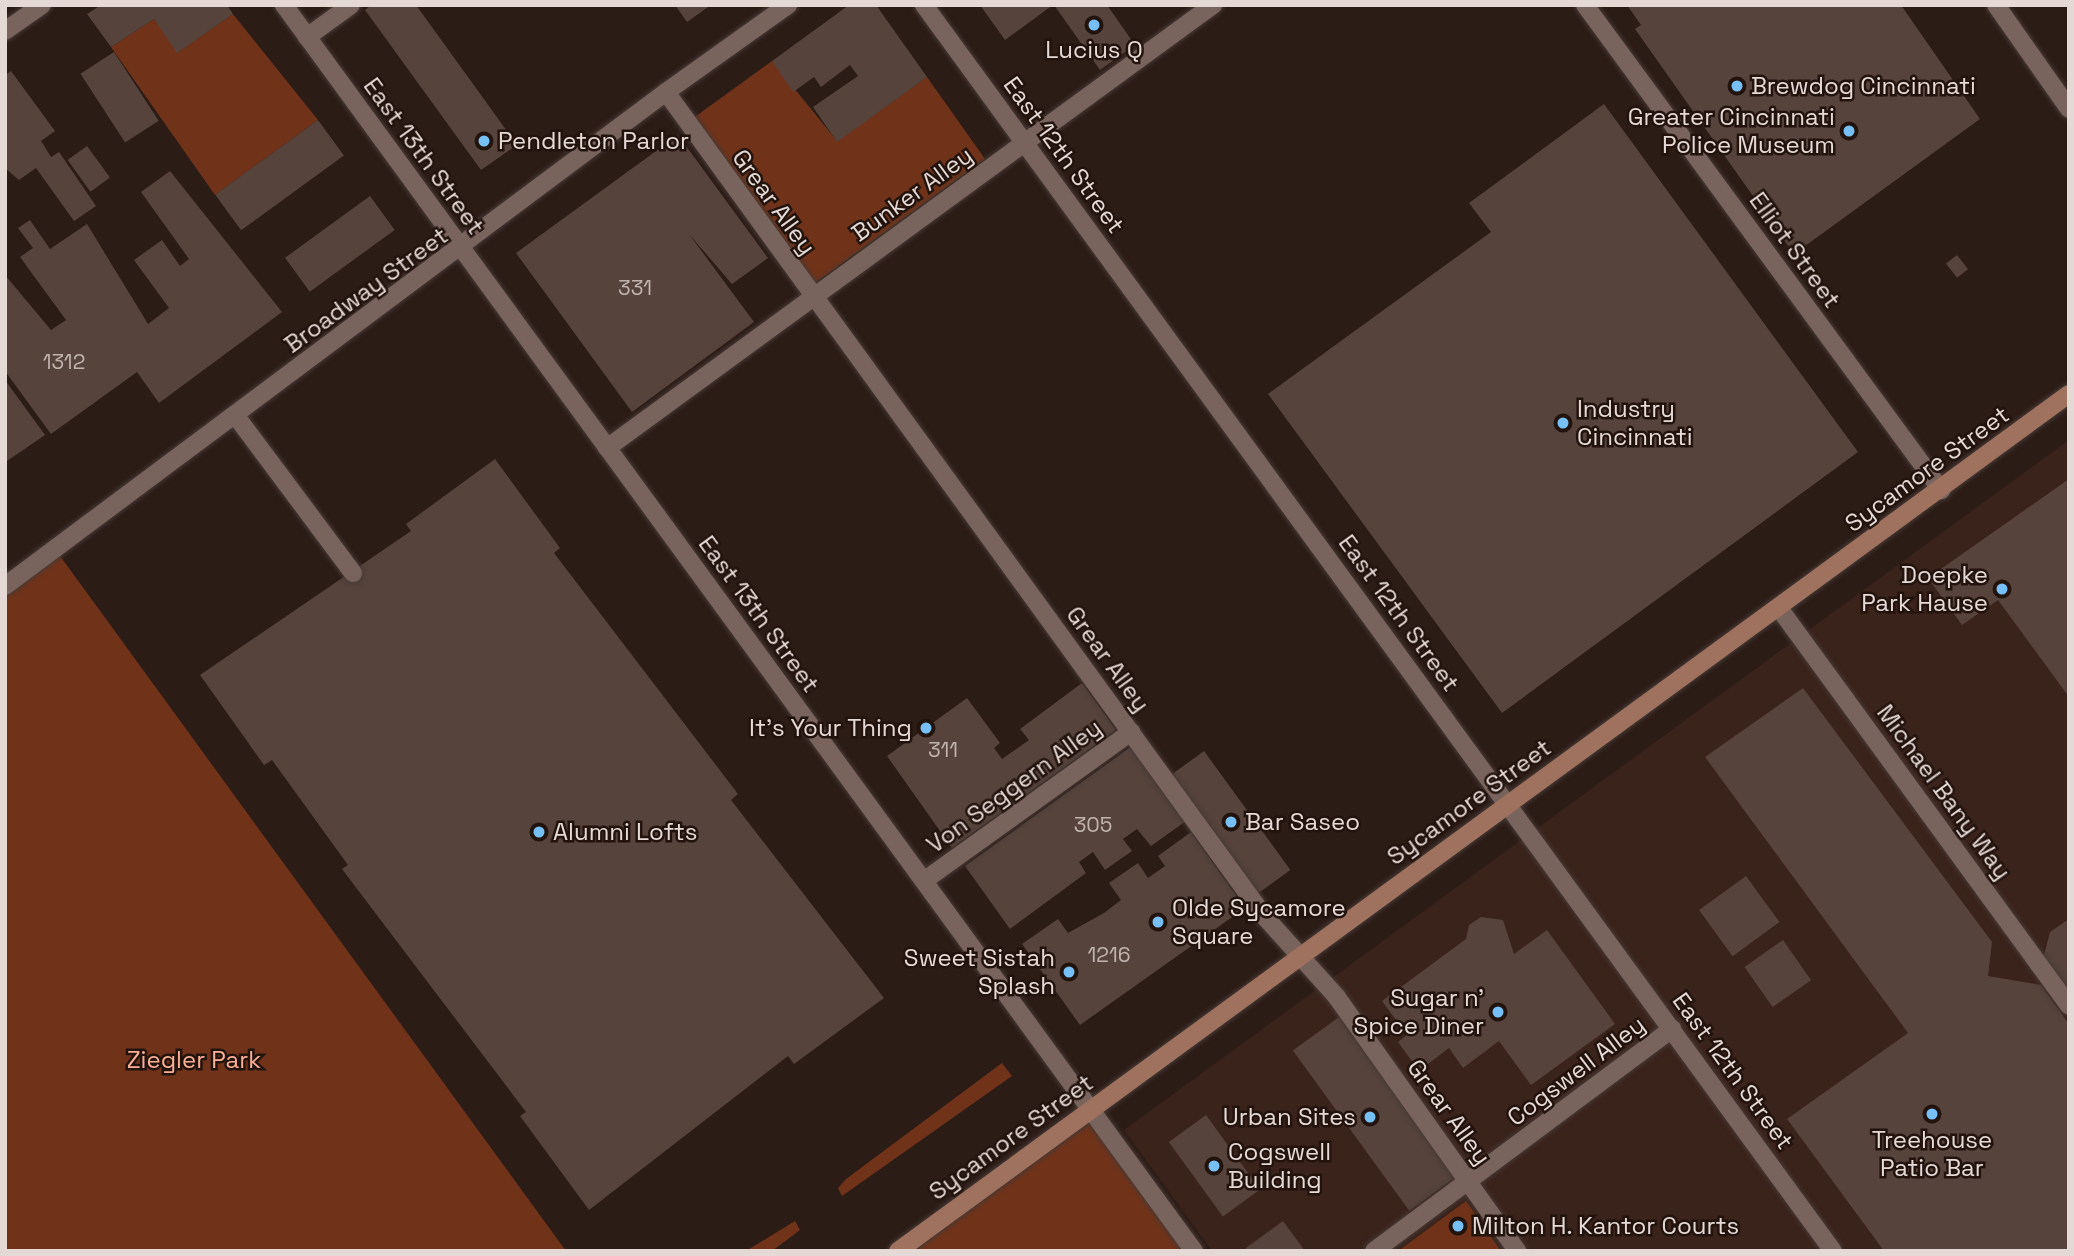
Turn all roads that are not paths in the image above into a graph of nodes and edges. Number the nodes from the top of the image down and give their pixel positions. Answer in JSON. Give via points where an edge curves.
{"nodes":[{"id":1,"x":42,"y":5,"type":"edge"},
{"id":2,"x":284,"y":5,"type":"edge"},
{"id":3,"x":351,"y":5,"type":"edge"},
{"id":4,"x":788,"y":5,"type":"edge"},
{"id":5,"x":924,"y":5,"type":"edge"},
{"id":6,"x":1585,"y":5,"type":"edge"},
{"id":7,"x":1996,"y":5,"type":"edge"},
{"id":8,"x":1211,"y":6,"type":"edge"},
{"id":9,"x":5,"y":31,"type":"edge"},
{"id":10,"x":307,"y":37,"type":"junction"},
{"id":11,"x":666,"y":92,"type":"junction"},
{"id":12,"x":2069,"y":109,"type":"edge"},
{"id":13,"x":1024,"y":143,"type":"junction"},
{"id":14,"x":461,"y":250,"type":"junction"},
{"id":15,"x":812,"y":297,"type":"junction"},
{"id":16,"x":2069,"y":394,"type":"edge"},
{"id":17,"x":236,"y":416,"type":"junction"},
{"id":18,"x":607,"y":448,"type":"junction"},
{"id":19,"x":1941,"y":490,"type":"junction"},
{"id":20,"x":353,"y":573,"type":"dead end"},
{"id":21,"x":5,"y":586,"type":"edge"},
{"id":22,"x":1779,"y":608,"type":"junction"},
{"id":23,"x":1132,"y":732,"type":"junction"},
{"id":24,"x":1508,"y":805,"type":"junction"},
{"id":25,"x":925,"y":880,"type":"junction"},
{"id":26,"x":1297,"y":958,"type":"junction"},
{"id":27,"x":2069,"y":1005,"type":"edge"},
{"id":28,"x":1672,"y":1029,"type":"junction"},
{"id":29,"x":1091,"y":1108,"type":"junction"},
{"id":30,"x":1469,"y":1183,"type":"junction"},
{"id":31,"x":898,"y":1251,"type":"edge"},
{"id":32,"x":1194,"y":1251,"type":"edge"},
{"id":33,"x":1374,"y":1251,"type":"edge"},
{"id":34,"x":1517,"y":1251,"type":"edge"},
{"id":35,"x":1833,"y":1251,"type":"edge"}],
"edges":[{"from":1,"to":9,"type":"street"},
{"from":2,"to":10,"type":"street","name":"East 13th Street"},
{"from":3,"to":10,"type":"street"},
{"from":4,"to":11,"type":"street","name":"Broadway Street"},
{"from":5,"to":13,"type":"street","name":"East 12th Street"},
{"from":6,"to":19,"type":"street","name":"Elliot Street"},
{"from":7,"to":12,"type":"street"},
{"from":8,"to":13,"type":"street","name":"Bunker Alley"},
{"from":10,"to":14,"type":"street","name":"East 13th Street"},
{"from":11,"to":14,"type":"street","name":"Broadway Street"},
{"from":11,"to":15,"type":"street","name":"Grear Alley"},
{"from":13,"to":15,"type":"street","name":"Bunker Alley"},
{"from":13,"to":24,"type":"street","name":"East 12th Street"},
{"from":14,"to":17,"type":"street","name":"Broadway Street"},
{"from":14,"to":18,"type":"street","name":"East 13th Street"},
{"from":15,"to":18,"type":"street","name":"Bunker Alley"},
{"from":15,"to":23,"type":"street","name":"Grear Alley"},
{"from":16,"to":19,"type":"main road","name":"Sycamore Street"},
{"from":17,"to":20,"type":"street"},
{"from":17,"to":21,"type":"street","name":"Broadway Street"},
{"from":18,"to":25,"type":"street","name":"East 13th Street"},
{"from":19,"to":22,"type":"main road","name":"Sycamore Street"},
{"from":22,"to":24,"type":"main road","name":"Sycamore Street"},
{"from":22,"to":27,"type":"street","name":"Michael Bany Way"},
{"from":23,"to":25,"type":"street","name":"Von Seggern Alley"},
{"from":23,"to":26,"type":"street","name":"Grear Alley"},
{"from":24,"to":26,"type":"main road","name":"Sycamore Street"},
{"from":24,"to":28,"type":"street","name":"East 12th Street"},
{"from":25,"to":29,"type":"street","name":"East 13th Street"},
{"from":26,"to":29,"type":"main road","name":"Sycamore Street"},
{"from":26,"to":30,"type":"street","name":"Grear Alley","via":[[1336,996]]},
{"from":28,"to":30,"type":"street","name":"Cogswell Alley"},
{"from":28,"to":35,"type":"street","name":"East 12th Street"},
{"from":29,"to":31,"type":"main road","name":"Sycamore Street"},
{"from":29,"to":32,"type":"street","name":"East 13th Street"},
{"from":30,"to":33,"type":"street","name":"Cogswell Alley"},
{"from":30,"to":34,"type":"street","name":"Grear Alley"}]}
